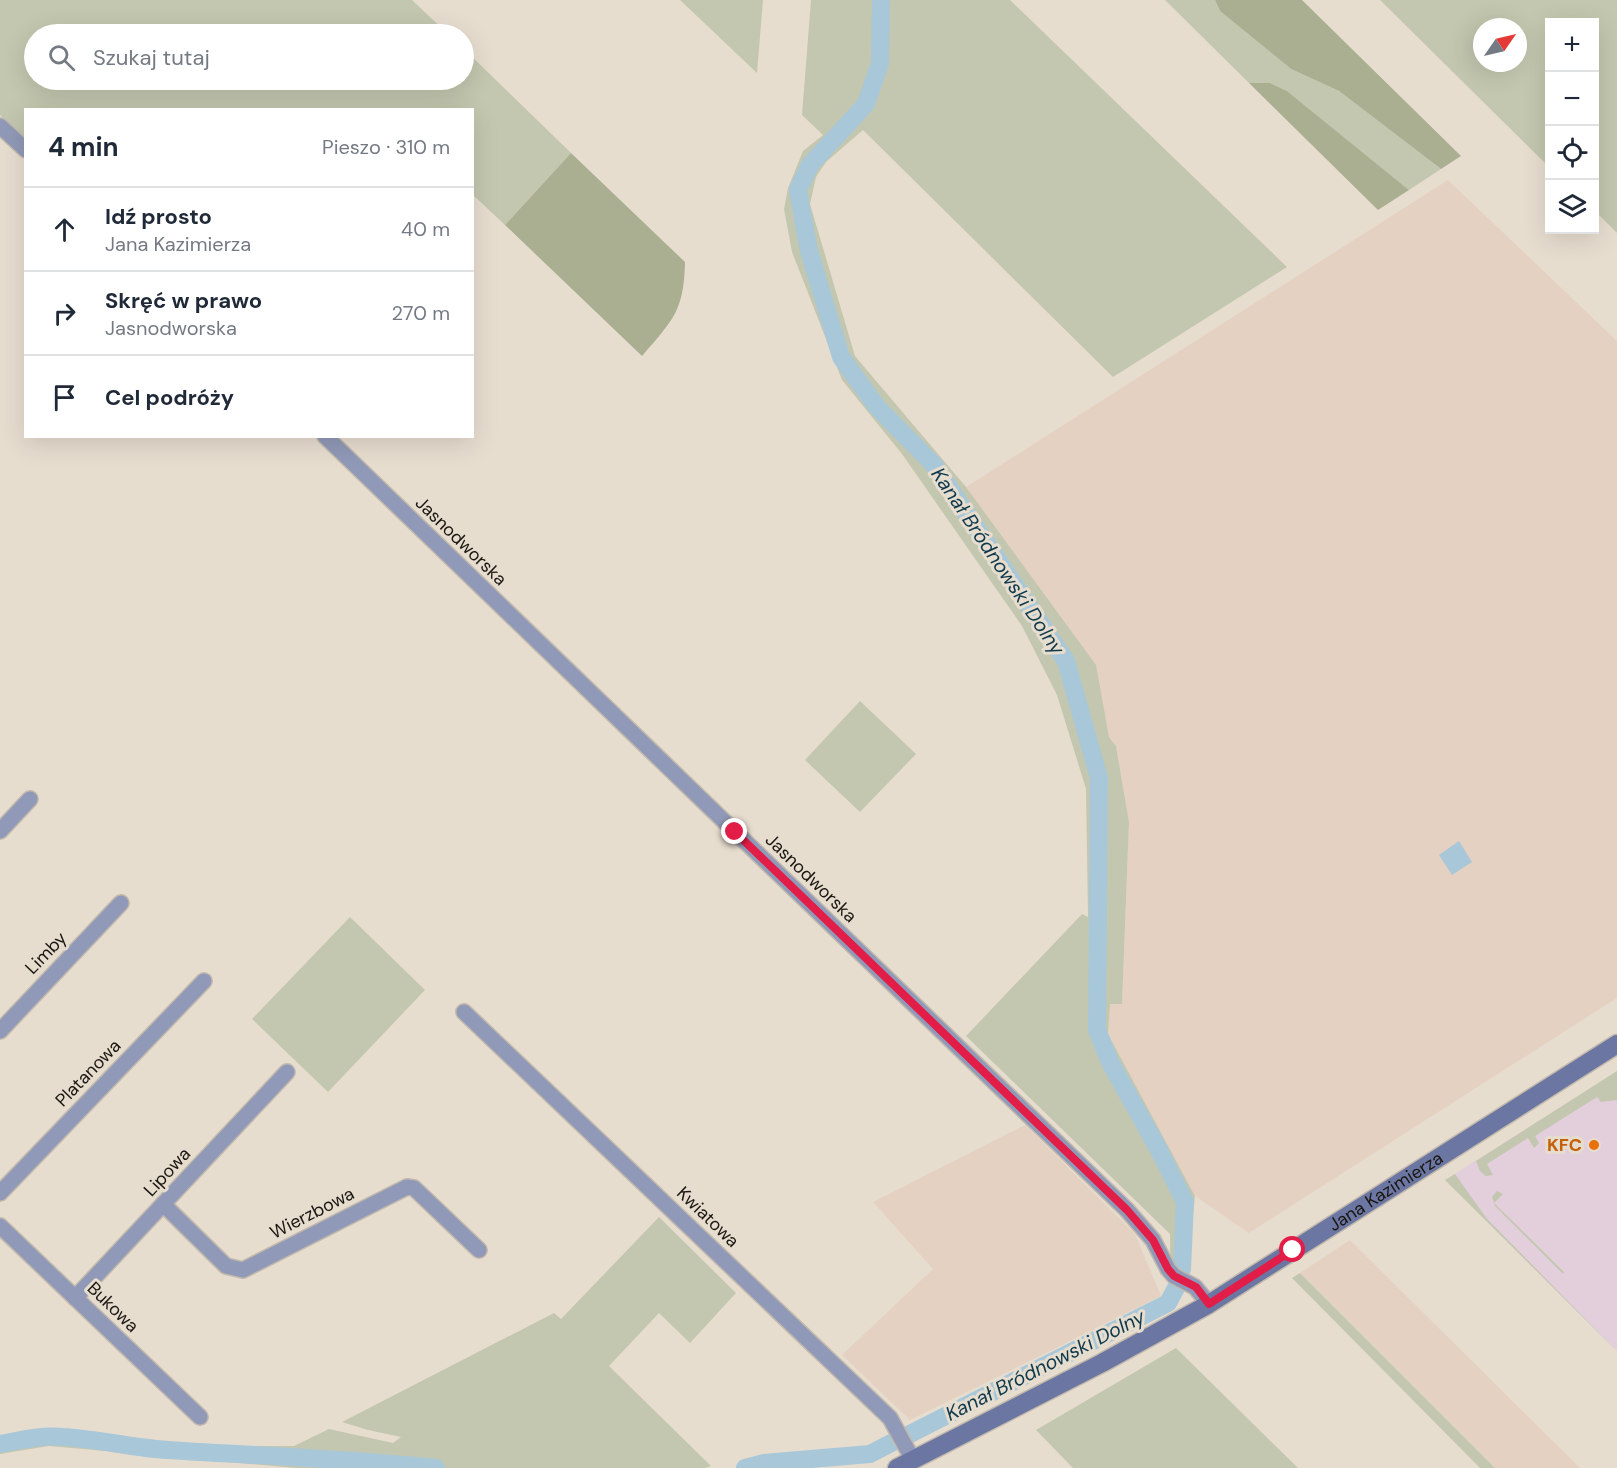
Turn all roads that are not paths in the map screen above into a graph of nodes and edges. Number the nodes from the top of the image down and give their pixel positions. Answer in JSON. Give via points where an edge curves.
{"nodes":[{"id":1,"x":0,"y":126,"type":"edge"},
{"id":2,"x":24,"y":148,"type":"edge"},
{"id":3,"x":327,"y":438,"type":"edge"},
{"id":4,"x":30,"y":799,"type":"dead end"},
{"id":5,"x":0,"y":831,"type":"edge"},
{"id":6,"x":121,"y":903,"type":"dead end"},
{"id":7,"x":204,"y":981,"type":"dead end"},
{"id":8,"x":464,"y":1012,"type":"dead end"},
{"id":9,"x":0,"y":1031,"type":"edge"},
{"id":10,"x":1617,"y":1044,"type":"edge"},
{"id":11,"x":287,"y":1072,"type":"dead end"},
{"id":12,"x":0,"y":1193,"type":"edge"},
{"id":13,"x":163,"y":1204,"type":"junction"},
{"id":14,"x":0,"y":1226,"type":"edge"},
{"id":15,"x":479,"y":1250,"type":"dead end"},
{"id":16,"x":75,"y":1298,"type":"junction"},
{"id":17,"x":1209,"y":1304,"type":"junction"},
{"id":18,"x":200,"y":1417,"type":"dead end"},
{"id":19,"x":914,"y":1460,"type":"junction"},
{"id":20,"x":897,"y":1468,"type":"edge"}],
"edges":[{"from":1,"to":2,"type":"street"},
{"from":3,"to":17,"type":"street","name":"Jasnodworska","via":[[1127,1210],[1153,1240],[1174,1276],[1196,1287]]},
{"from":4,"to":5,"type":"street"},
{"from":6,"to":9,"type":"street","name":"Limby"},
{"from":7,"to":12,"type":"street","name":"Platanowa"},
{"from":8,"to":19,"type":"street","name":"Kwiatowa","via":[[890,1418]]},
{"from":10,"to":17,"type":"main road","name":"Jana Kazimierza"},
{"from":11,"to":13,"type":"street","name":"Lipowa"},
{"from":13,"to":15,"type":"street","name":"Wierzbowa","via":[[226,1266],[243,1270],[407,1187],[414,1188]]},
{"from":13,"to":16,"type":"street","name":"Lipowa"},
{"from":14,"to":16,"type":"street","name":"Bukowa"},
{"from":16,"to":18,"type":"street","name":"Bukowa"},
{"from":17,"to":19,"type":"main road","name":"Jana Kazimierza"},
{"from":19,"to":20,"type":"main road","name":"Jana Kazimierza"}]}
